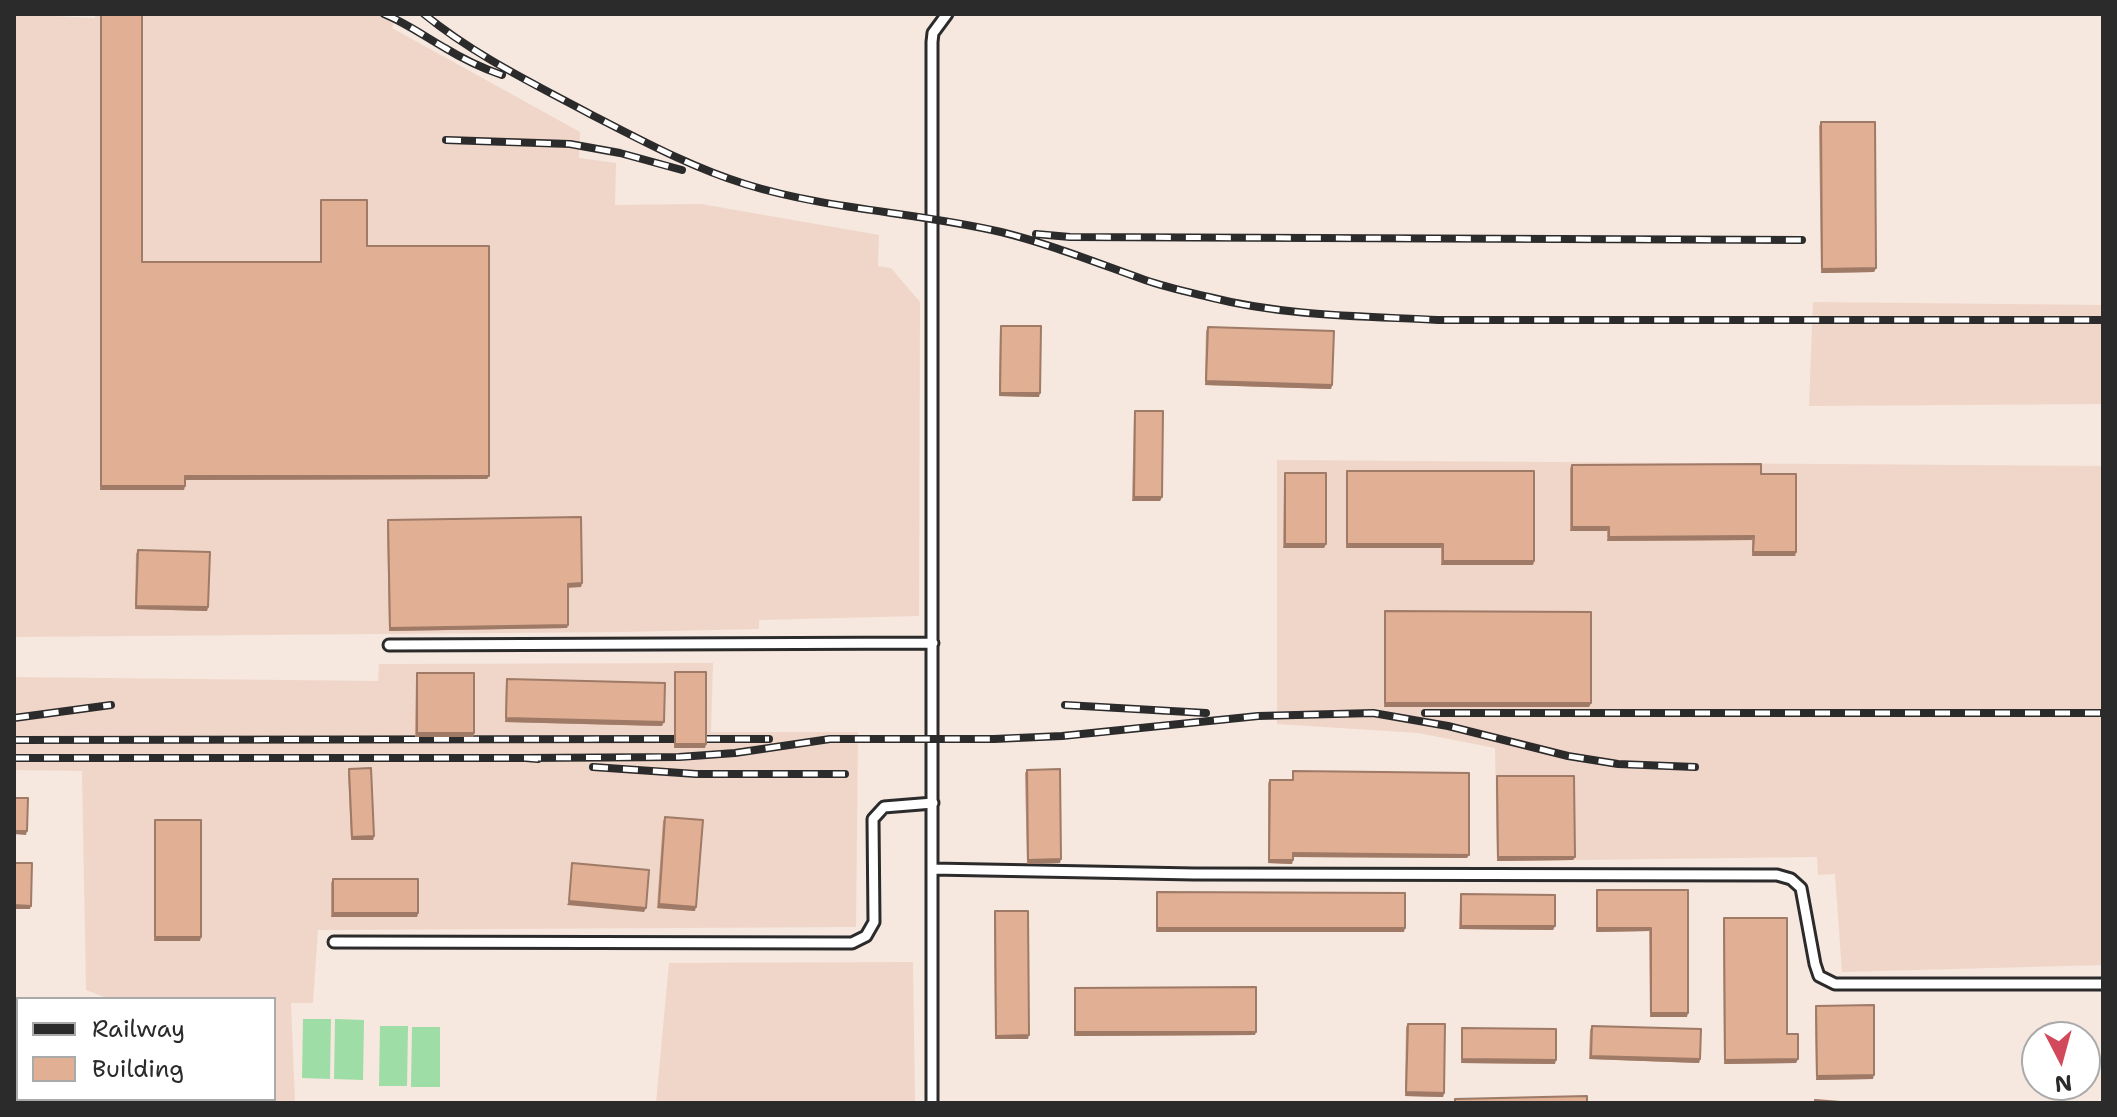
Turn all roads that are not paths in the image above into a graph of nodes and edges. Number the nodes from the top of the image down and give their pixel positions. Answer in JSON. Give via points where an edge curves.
{"nodes":[{"id":1,"x":947,"y":14,"type":"edge"},
{"id":2,"x":933,"y":643,"type":"junction"},
{"id":3,"x":389,"y":645,"type":"dead end"},
{"id":4,"x":933,"y":803,"type":"junction"},
{"id":5,"x":933,"y":869,"type":"junction"},
{"id":6,"x":334,"y":942,"type":"dead end"},
{"id":7,"x":2103,"y":984,"type":"edge"},
{"id":8,"x":932,"y":1103,"type":"edge"}],
"edges":[{"from":1,"to":2,"type":"lane","via":[[932,42]]},
{"from":2,"to":3,"type":"lane"},
{"from":2,"to":4,"type":"lane"},
{"from":4,"to":5,"type":"lane"},
{"from":4,"to":6,"type":"lane","via":[[884,807],[873,819],[874,922],[866,936],[852,943]]},
{"from":5,"to":7,"type":"lane","via":[[1777,875],[1801,888],[1819,976],[1835,984]]},
{"from":5,"to":8,"type":"lane"}]}
